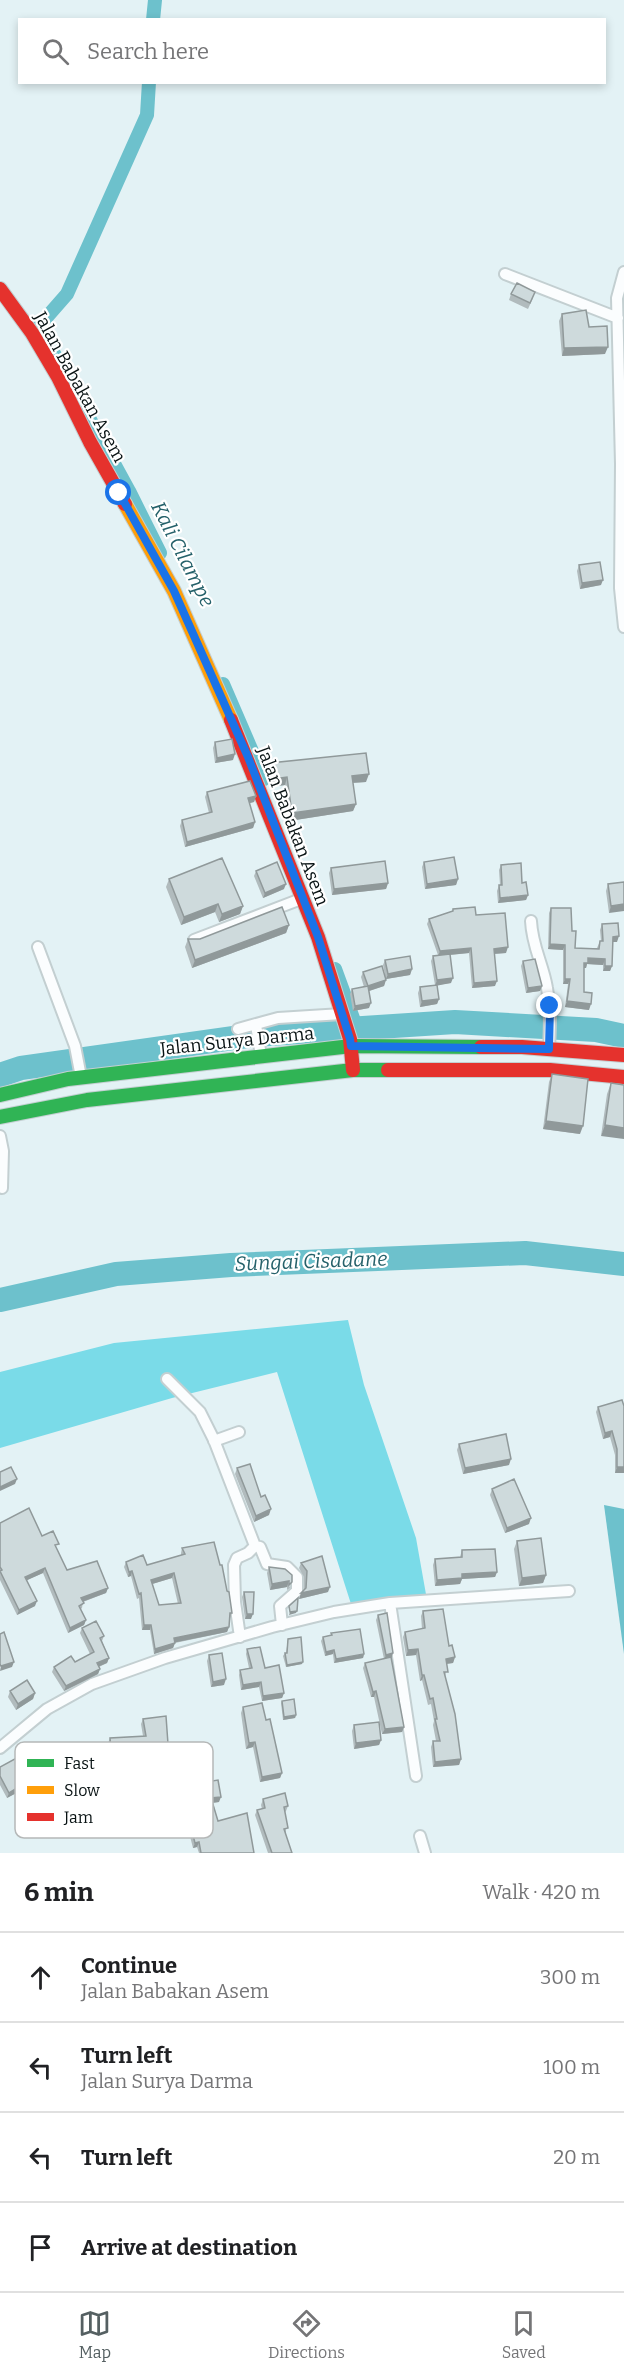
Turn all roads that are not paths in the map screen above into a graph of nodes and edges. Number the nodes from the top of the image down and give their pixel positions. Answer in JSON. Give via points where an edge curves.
{"nodes":[{"id":1,"x":624,"y":272,"type":"edge"},
{"id":2,"x":506,"y":274,"type":"dead end"},
{"id":3,"x":0,"y":289,"type":"edge"},
{"id":4,"x":618,"y":318,"type":"junction"},
{"id":5,"x":622,"y":552,"type":"edge"},
{"id":6,"x":624,"y":627,"type":"edge"},
{"id":7,"x":302,"y":899,"type":"junction"},
{"id":8,"x":531,"y":921,"type":"dead end"},
{"id":9,"x":194,"y":940,"type":"edge"},
{"id":10,"x":38,"y":947,"type":"dead end"},
{"id":11,"x":343,"y":1015,"type":"junction"},
{"id":12,"x":256,"y":1027,"type":"junction"},
{"id":13,"x":238,"y":1029,"type":"dead end"},
{"id":14,"x":350,"y":1042,"type":"junction"},
{"id":15,"x":549,"y":1046,"type":"junction"},
{"id":16,"x":260,"y":1052,"type":"junction"},
{"id":17,"x":624,"y":1055,"type":"edge"},
{"id":18,"x":353,"y":1070,"type":"junction"},
{"id":19,"x":81,"y":1074,"type":"junction"},
{"id":20,"x":624,"y":1077,"type":"edge"},
{"id":21,"x":0,"y":1095,"type":"edge"},
{"id":22,"x":0,"y":1117,"type":"edge"},
{"id":23,"x":0,"y":1136,"type":"edge"},
{"id":24,"x":2,"y":1188,"type":"dead end"},
{"id":25,"x":167,"y":1378,"type":"dead end"},
{"id":26,"x":239,"y":1432,"type":"dead end"},
{"id":27,"x":214,"y":1441,"type":"junction"},
{"id":28,"x":255,"y":1546,"type":"junction"},
{"id":29,"x":569,"y":1591,"type":"dead end"},
{"id":30,"x":390,"y":1603,"type":"junction"},
{"id":31,"x":282,"y":1625,"type":"junction"},
{"id":32,"x":240,"y":1637,"type":"junction"},
{"id":33,"x":0,"y":1748,"type":"edge"},
{"id":34,"x":416,"y":1776,"type":"dead end"},
{"id":35,"x":420,"y":1836,"type":"dead end"},
{"id":36,"x":425,"y":1853,"type":"edge"}],
"edges":[{"from":1,"to":4,"type":"street","via":[[617,298]]},
{"from":2,"to":4,"type":"street"},
{"from":3,"to":7,"type":"main road","name":"Jalan Babakan Asem","via":[[58,377],[174,591],[248,757]]},
{"from":4,"to":5,"type":"street"},
{"from":5,"to":6,"type":"street"},
{"from":7,"to":9,"type":"street"},
{"from":7,"to":11,"type":"main road","name":"Jalan Babakan Asem"},
{"from":8,"to":15,"type":"street","via":[[535,951],[547,987]]},
{"from":10,"to":19,"type":"street","via":[[75,1046]]},
{"from":11,"to":12,"type":"street","via":[[278,1018]]},
{"from":11,"to":14,"type":"main road","name":"Jalan Babakan Asem"},
{"from":12,"to":13,"type":"street"},
{"from":12,"to":16,"type":"street"},
{"from":14,"to":15,"type":"main road","name":"Jalan Surya Darma"},
{"from":14,"to":16,"type":"main road","name":"Jalan Surya Darma"},
{"from":14,"to":18,"type":"main road","name":"Jalan Babakan Asem"},
{"from":15,"to":17,"type":"main road","name":"Jalan Surya Darma"},
{"from":16,"to":19,"type":"main road","name":"Jalan Surya Darma"},
{"from":18,"to":20,"type":"main road","via":[[550,1070]]},
{"from":18,"to":22,"type":"main road","via":[[87,1100]]},
{"from":19,"to":21,"type":"main road","name":"Jalan Surya Darma"},
{"from":23,"to":24,"type":"street"},
{"from":25,"to":27,"type":"street","via":[[200,1412]]},
{"from":26,"to":27,"type":"street"},
{"from":27,"to":28,"type":"street"},
{"from":28,"to":31,"type":"street","via":[[260,1547],[267,1564],[287,1566],[297,1577],[297,1591],[280,1606]]},
{"from":28,"to":32,"type":"street","via":[[237,1558],[234,1565]]},
{"from":29,"to":30,"type":"street"},
{"from":30,"to":31,"type":"street"},
{"from":30,"to":34,"type":"street"},
{"from":31,"to":32,"type":"street"},
{"from":32,"to":33,"type":"street","via":[[92,1684],[47,1709]]},
{"from":35,"to":36,"type":"street"}]}
